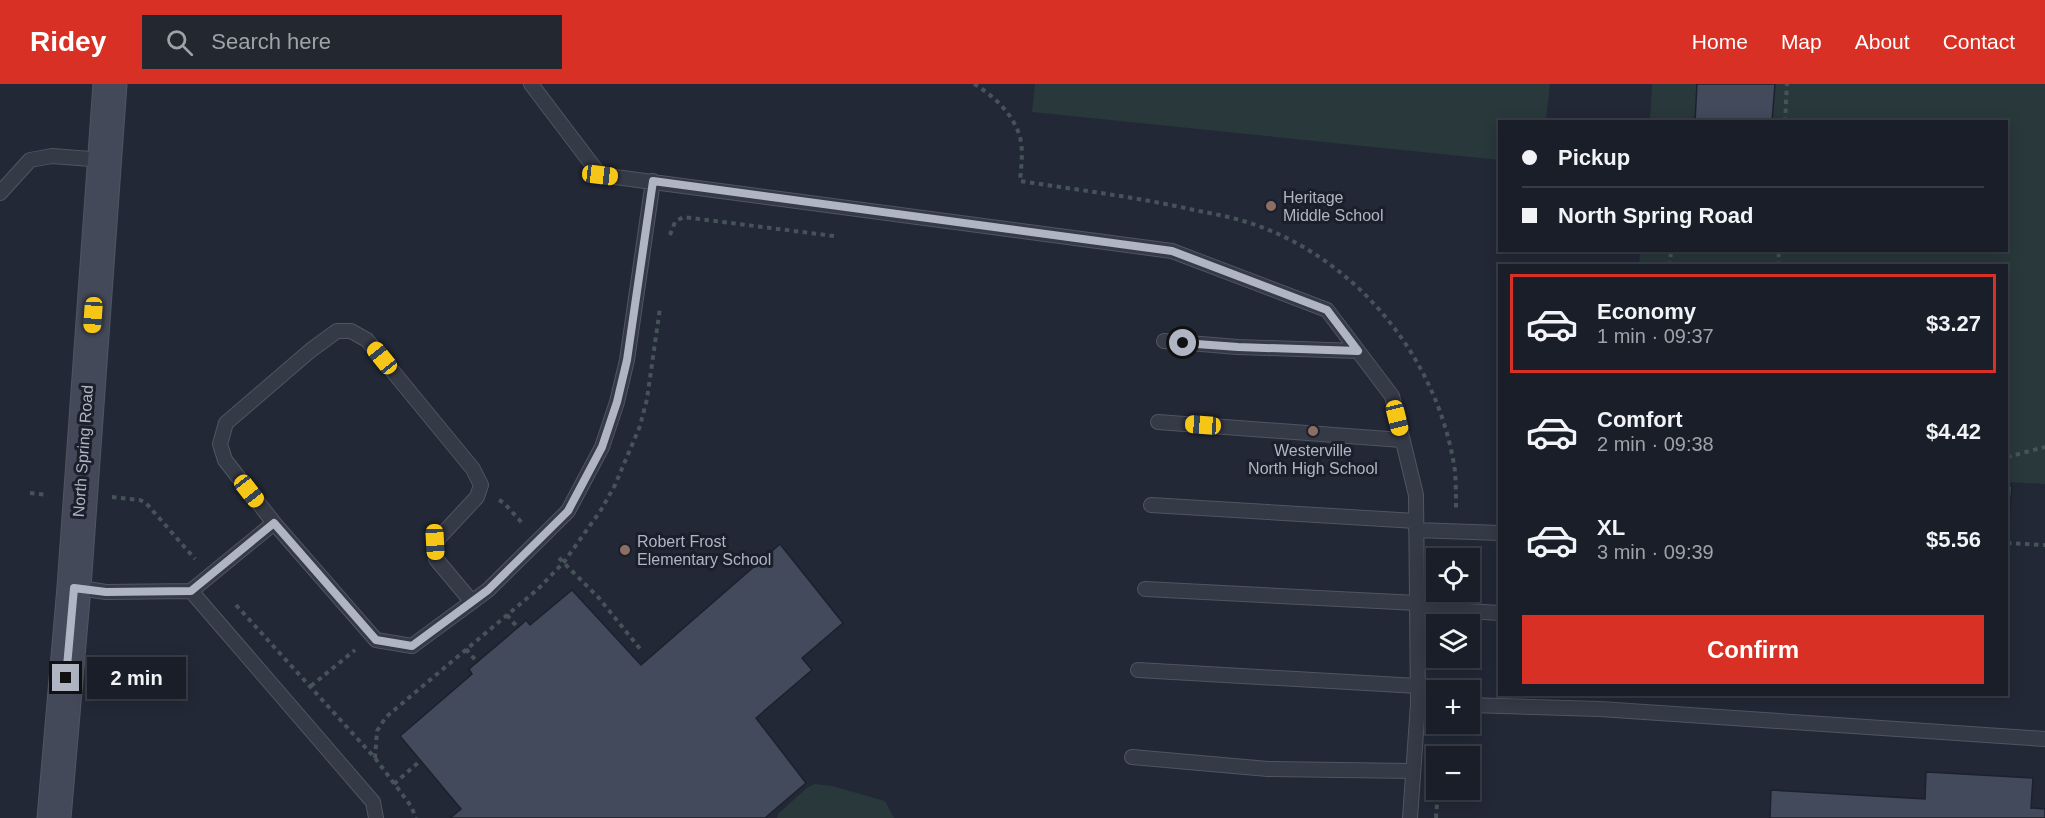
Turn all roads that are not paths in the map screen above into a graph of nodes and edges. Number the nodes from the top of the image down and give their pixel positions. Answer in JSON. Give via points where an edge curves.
{"nodes":[{"id":1,"x":110,"y":84,"type":"edge"},
{"id":2,"x":531,"y":84,"type":"edge"},
{"id":3,"x":104,"y":160,"type":"junction"},
{"id":4,"x":653,"y":181,"type":"junction"},
{"id":5,"x":0,"y":193,"type":"edge"},
{"id":6,"x":1164,"y":342,"type":"dead end"},
{"id":7,"x":1358,"y":351,"type":"junction"},
{"id":8,"x":1158,"y":422,"type":"dead end"},
{"id":9,"x":1402,"y":440,"type":"junction"},
{"id":10,"x":1151,"y":505,"type":"dead end"},
{"id":11,"x":274,"y":523,"type":"junction"},
{"id":12,"x":1416,"y":526,"type":"junction"},
{"id":13,"x":1498,"y":533,"type":"edge"},
{"id":14,"x":74,"y":588,"type":"junction"},
{"id":15,"x":1145,"y":588,"type":"dead end"},
{"id":16,"x":191,"y":591,"type":"junction"},
{"id":17,"x":471,"y":602,"type":"junction"},
{"id":18,"x":1417,"y":606,"type":"junction"},
{"id":19,"x":1498,"y":613,"type":"edge"},
{"id":20,"x":1138,"y":670,"type":"dead end"},
{"id":21,"x":1418,"y":686,"type":"junction"},
{"id":22,"x":1601,"y":702,"type":"edge"},
{"id":23,"x":1418,"y":704,"type":"junction"},
{"id":24,"x":1426,"y":704,"type":"edge"},
{"id":25,"x":1480,"y":705,"type":"edge"},
{"id":26,"x":2045,"y":739,"type":"edge"},
{"id":27,"x":1132,"y":757,"type":"dead end"},
{"id":28,"x":1413,"y":771,"type":"junction"},
{"id":29,"x":54,"y":818,"type":"edge"},
{"id":30,"x":375,"y":818,"type":"edge"},
{"id":31,"x":1410,"y":818,"type":"edge"}],
"edges":[{"from":1,"to":3,"type":"main road","name":"North Spring Road"},
{"from":2,"to":4,"type":"lane","via":[[600,175]]},
{"from":3,"to":5,"type":"lane","via":[[52,156],[30,160]]},
{"from":3,"to":14,"type":"main road","name":"North Spring Road"},
{"from":4,"to":7,"type":"lane","via":[[1172,251],[1327,310]]},
{"from":4,"to":17,"type":"lane","via":[[627,360],[602,447],[568,511]]},
{"from":6,"to":7,"type":"lane"},
{"from":7,"to":9,"type":"lane","via":[[1392,396]]},
{"from":8,"to":9,"type":"lane"},
{"from":9,"to":12,"type":"lane","via":[[1416,495]]},
{"from":10,"to":12,"type":"lane"},
{"from":11,"to":16,"type":"lane"},
{"from":11,"to":17,"type":"lane","via":[[376,640],[412,646]]},
{"from":11,"to":17,"type":"lane","via":[[225,460],[220,444],[226,423],[311,350],[338,331],[351,331],[367,340],[473,469],[481,485],[455,522],[435,542],[436,559]]},
{"from":12,"to":13,"type":"lane"},
{"from":12,"to":18,"type":"lane"},
{"from":14,"to":16,"type":"lane","via":[[106,592]]},
{"from":14,"to":29,"type":"main road","name":"North Spring Road"},
{"from":15,"to":18,"type":"lane"},
{"from":16,"to":30,"type":"lane","via":[[373,802]]},
{"from":18,"to":19,"type":"lane"},
{"from":18,"to":21,"type":"lane"},
{"from":20,"to":21,"type":"lane"},
{"from":21,"to":23,"type":"lane"},
{"from":22,"to":25,"type":"lane"},
{"from":22,"to":26,"type":"lane"},
{"from":23,"to":24,"type":"lane"},
{"from":23,"to":28,"type":"lane"},
{"from":27,"to":28,"type":"lane","via":[[1268,769]]},
{"from":28,"to":31,"type":"lane"}]}
